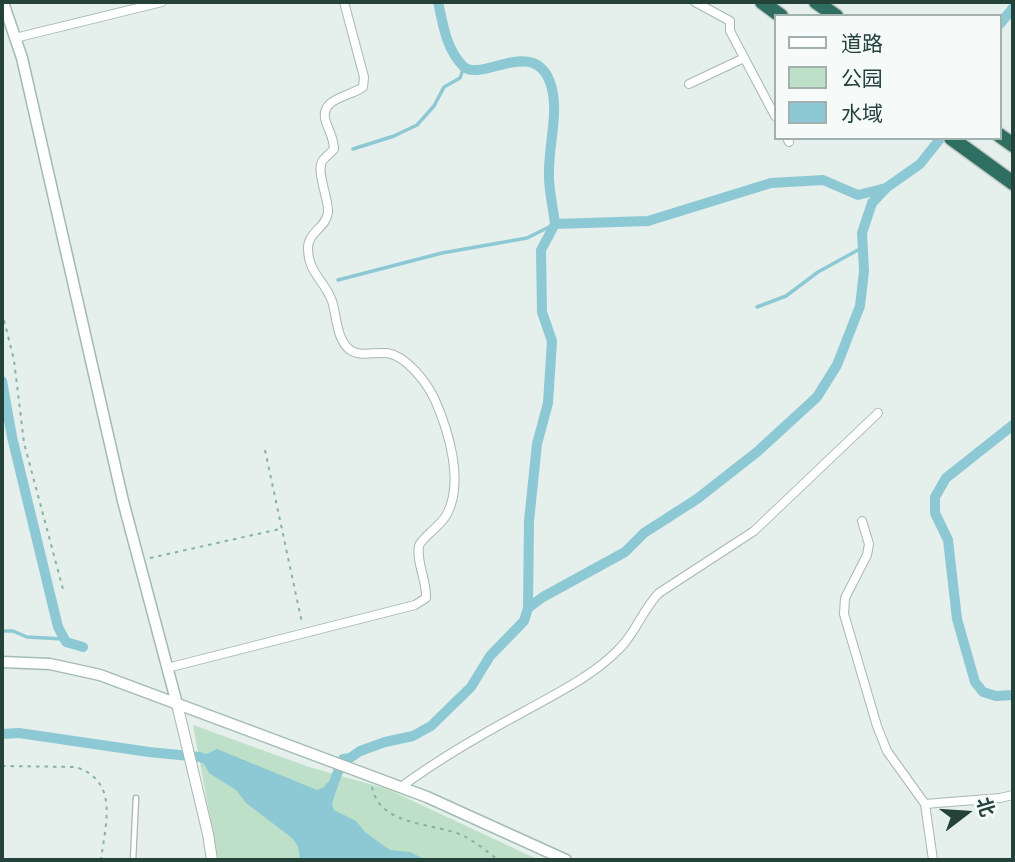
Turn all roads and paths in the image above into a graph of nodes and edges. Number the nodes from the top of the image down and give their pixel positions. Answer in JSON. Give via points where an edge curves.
{"nodes":[{"id":1,"x":3,"y":2,"type":"edge"},
{"id":2,"x":162,"y":2,"type":"edge"},
{"id":3,"x":344,"y":2,"type":"edge"},
{"id":4,"x":695,"y":2,"type":"edge"},
{"id":5,"x":762,"y":2,"type":"edge"},
{"id":6,"x":816,"y":2,"type":"edge"},
{"id":7,"x":778,"y":14,"type":"edge"},
{"id":8,"x":833,"y":14,"type":"edge"},
{"id":9,"x":15,"y":38,"type":"junction"},
{"id":10,"x":744,"y":58,"type":"junction"},
{"id":11,"x":689,"y":84,"type":"dead end"},
{"id":12,"x":774,"y":114,"type":"edge"},
{"id":13,"x":954,"y":140,"type":"edge"},
{"id":14,"x":1013,"y":183,"type":"edge"},
{"id":15,"x":2,"y":312,"type":"edge"},
{"id":16,"x":878,"y":413,"type":"dead end"},
{"id":17,"x":264,"y":450,"type":"dead end"},
{"id":18,"x":862,"y":521,"type":"dead end"},
{"id":19,"x":280,"y":529,"type":"junction"},
{"id":20,"x":139,"y":561,"type":"junction"},
{"id":21,"x":64,"y":593,"type":"dead end"},
{"id":22,"x":304,"y":633,"type":"junction"},
{"id":23,"x":2,"y":662,"type":"edge"},
{"id":24,"x":167,"y":668,"type":"junction"},
{"id":25,"x":177,"y":704,"type":"junction"},
{"id":26,"x":2,"y":766,"type":"edge"},
{"id":27,"x":370,"y":776,"type":"junction"},
{"id":28,"x":401,"y":787,"type":"junction"},
{"id":29,"x":1013,"y":795,"type":"edge"},
{"id":30,"x":136,"y":798,"type":"dead end"},
{"id":31,"x":925,"y":804,"type":"junction"},
{"id":32,"x":101,"y":860,"type":"edge"},
{"id":33,"x":133,"y":860,"type":"edge"},
{"id":34,"x":212,"y":860,"type":"edge"},
{"id":35,"x":498,"y":860,"type":"edge"},
{"id":36,"x":566,"y":860,"type":"edge"},
{"id":37,"x":933,"y":860,"type":"edge"}],
"edges":[{"from":1,"to":9,"type":"main road"},
{"from":2,"to":9,"type":"street"},
{"from":3,"to":22,"type":"street","via":[[363,87],[327,105],[324,117],[334,149],[321,162],[328,210],[326,220],[310,238],[312,268],[332,301],[348,348],[356,353],[389,353],[423,381],[435,401],[456,473],[447,515],[419,547],[426,598],[415,606]]},
{"from":4,"to":10,"type":"street","via":[[730,21],[730,31]]},
{"from":5,"to":7,"type":"highway"},
{"from":6,"to":8,"type":"highway"},
{"from":9,"to":20,"type":"main road"},
{"from":10,"to":11,"type":"street"},
{"from":10,"to":12,"type":"street"},
{"from":13,"to":14,"type":"highway"},
{"from":15,"to":21,"type":"path","via":[[14,360],[27,456]]},
{"from":16,"to":28,"type":"street","via":[[754,531],[659,593],[618,650],[559,694],[433,763]]},
{"from":17,"to":19,"type":"path"},
{"from":18,"to":31,"type":"street","via":[[869,544],[867,555],[845,598],[844,614],[887,751]]},
{"from":19,"to":20,"type":"path"},
{"from":19,"to":22,"type":"path"},
{"from":20,"to":24,"type":"main road"},
{"from":22,"to":24,"type":"street"},
{"from":23,"to":25,"type":"main road","via":[[50,664],[100,675]]},
{"from":24,"to":25,"type":"main road"},
{"from":25,"to":27,"type":"main road"},
{"from":25,"to":34,"type":"street"},
{"from":26,"to":32,"type":"path","via":[[76,767],[96,778],[107,803]]},
{"from":27,"to":28,"type":"main road"},
{"from":27,"to":35,"type":"path","via":[[374,795],[388,811],[413,824],[467,837]]},
{"from":28,"to":36,"type":"main road"},
{"from":29,"to":31,"type":"street"},
{"from":30,"to":33,"type":"lane"},
{"from":31,"to":37,"type":"street"}]}
